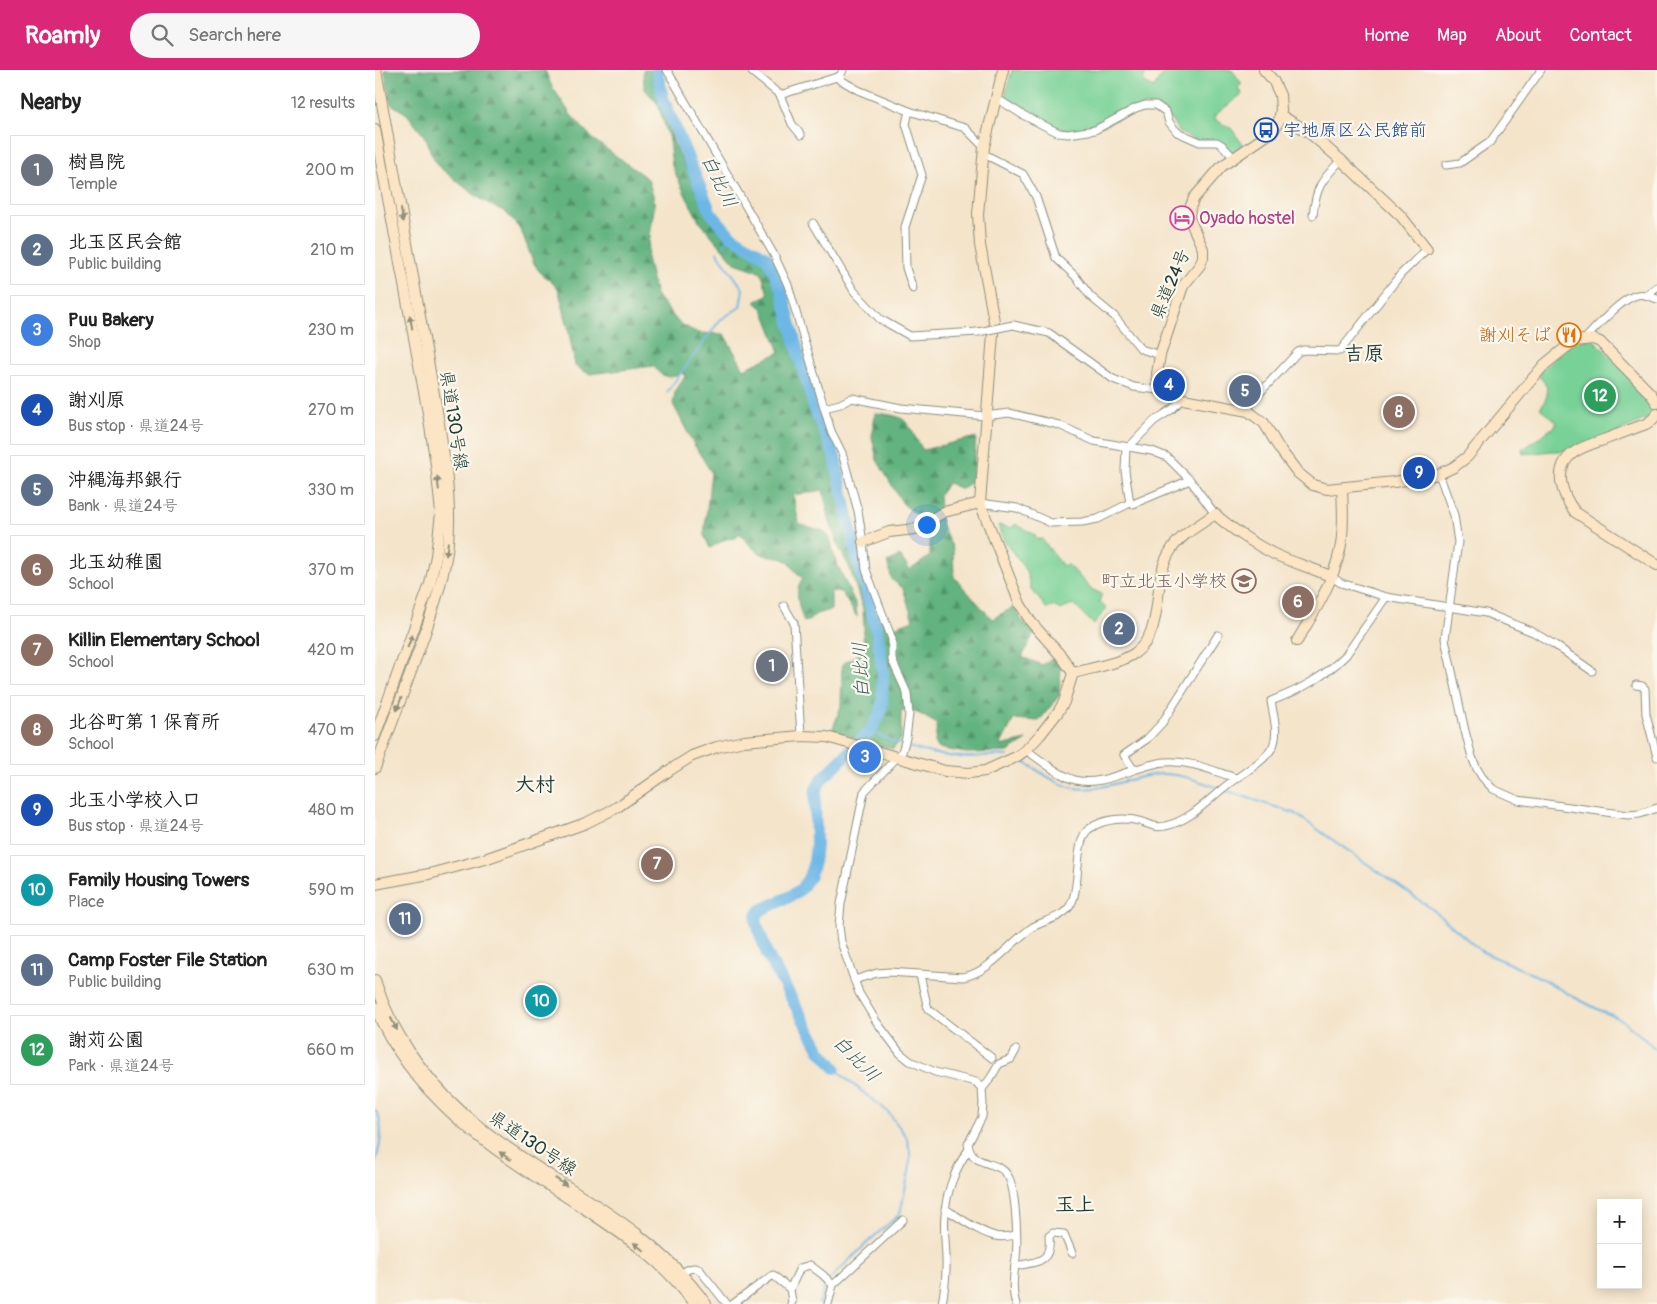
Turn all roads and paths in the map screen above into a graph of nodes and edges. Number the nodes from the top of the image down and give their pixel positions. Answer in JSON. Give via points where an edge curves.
{"nodes":[{"id":1,"x":376,"y":70,"type":"edge"},
{"id":2,"x":667,"y":70,"type":"edge"},
{"id":3,"x":1003,"y":70,"type":"edge"},
{"id":4,"x":1264,"y":70,"type":"edge"},
{"id":5,"x":1541,"y":70,"type":"edge"},
{"id":6,"x":752,"y":72,"type":"dead end"},
{"id":7,"x":842,"y":73,"type":"edge"},
{"id":8,"x":780,"y":95,"type":"junction"},
{"id":9,"x":996,"y":98,"type":"junction"},
{"id":10,"x":909,"y":111,"type":"junction"},
{"id":11,"x":1280,"y":115,"type":"junction"},
{"id":12,"x":375,"y":129,"type":"edge"},
{"id":13,"x":801,"y":135,"type":"dead end"},
{"id":14,"x":984,"y":150,"type":"junction"},
{"id":15,"x":1234,"y":158,"type":"junction"},
{"id":16,"x":1341,"y":160,"type":"junction"},
{"id":17,"x":1446,"y":165,"type":"dead end"},
{"id":18,"x":1313,"y":215,"type":"dead end"},
{"id":19,"x":813,"y":223,"type":"dead end"},
{"id":20,"x":1427,"y":249,"type":"joint"},
{"id":21,"x":1657,"y":287,"type":"edge"},
{"id":22,"x":913,"y":289,"type":"dead end"},
{"id":23,"x":1646,"y":295,"type":"junction"},
{"id":24,"x":1657,"y":299,"type":"edge"},
{"id":25,"x":1585,"y":339,"type":"junction"},
{"id":26,"x":1160,"y":355,"type":"junction"},
{"id":27,"x":1166,"y":391,"type":"junction"},
{"id":28,"x":1183,"y":399,"type":"junction"},
{"id":29,"x":1657,"y":403,"type":"edge"},
{"id":30,"x":824,"y":408,"type":"junction"},
{"id":31,"x":1246,"y":411,"type":"junction"},
{"id":32,"x":1657,"y":414,"type":"edge"},
{"id":33,"x":985,"y":416,"type":"junction"},
{"id":34,"x":1127,"y":447,"type":"junction"},
{"id":35,"x":1439,"y":474,"type":"junction"},
{"id":36,"x":1190,"y":480,"type":"junction"},
{"id":37,"x":1341,"y":489,"type":"junction"},
{"id":38,"x":980,"y":503,"type":"junction"},
{"id":39,"x":1130,"y":503,"type":"junction"},
{"id":40,"x":1215,"y":514,"type":"junction"},
{"id":41,"x":863,"y":542,"type":"junction"},
{"id":42,"x":1657,"y":565,"type":"edge"},
{"id":43,"x":1332,"y":577,"type":"junction"},
{"id":44,"x":1386,"y":597,"type":"junction"},
{"id":45,"x":784,"y":606,"type":"dead end"},
{"id":46,"x":1449,"y":607,"type":"junction"},
{"id":47,"x":1218,"y":635,"type":"dead end"},
{"id":48,"x":1297,"y":641,"type":"dead end"},
{"id":49,"x":1592,"y":672,"type":"dead end"},
{"id":50,"x":1073,"y":673,"type":"junction"},
{"id":51,"x":1636,"y":685,"type":"dead end"},
{"id":52,"x":375,"y":736,"type":"edge"},
{"id":53,"x":801,"y":736,"type":"junction"},
{"id":54,"x":1024,"y":751,"type":"junction"},
{"id":55,"x":899,"y":754,"type":"junction"},
{"id":56,"x":1657,"y":757,"type":"edge"},
{"id":57,"x":375,"y":768,"type":"edge"},
{"id":58,"x":1133,"y":769,"type":"junction"},
{"id":59,"x":1236,"y":778,"type":"junction"},
{"id":60,"x":1657,"y":808,"type":"edge"},
{"id":61,"x":375,"y":877,"type":"edge"},
{"id":62,"x":390,"y":882,"type":"junction"},
{"id":63,"x":375,"y":884,"type":"edge"},
{"id":64,"x":920,"y":975,"type":"junction"},
{"id":65,"x":375,"y":980,"type":"edge"},
{"id":66,"x":854,"y":980,"type":"junction"},
{"id":67,"x":375,"y":1006,"type":"edge"},
{"id":68,"x":1016,"y":1050,"type":"dead end"},
{"id":69,"x":992,"y":1058,"type":"dead end"},
{"id":70,"x":982,"y":1089,"type":"junction"},
{"id":71,"x":969,"y":1149,"type":"junction"},
{"id":72,"x":945,"y":1209,"type":"junction"},
{"id":73,"x":903,"y":1220,"type":"dead end"},
{"id":74,"x":1015,"y":1235,"type":"junction"},
{"id":75,"x":1072,"y":1253,"type":"dead end"},
{"id":76,"x":1015,"y":1266,"type":"junction"},
{"id":77,"x":679,"y":1277,"type":"junction"},
{"id":78,"x":832,"y":1285,"type":"junction"},
{"id":79,"x":790,"y":1289,"type":"junction"},
{"id":80,"x":694,"y":1304,"type":"edge"},
{"id":81,"x":706,"y":1304,"type":"edge"},
{"id":82,"x":727,"y":1304,"type":"edge"},
{"id":83,"x":733,"y":1304,"type":"edge"},
{"id":84,"x":791,"y":1304,"type":"edge"},
{"id":85,"x":828,"y":1304,"type":"edge"},
{"id":86,"x":942,"y":1304,"type":"edge"},
{"id":87,"x":1016,"y":1304,"type":"edge"}],
"edges":[{"from":1,"to":57,"type":"main road","name":"県道130号線","one_way":true,"via":[[446,464],[449,513],[448,545],[439,588]]},
{"from":2,"to":30,"type":"street","via":[[789,285]]},
{"from":3,"to":9,"type":"main road"},
{"from":4,"to":11,"type":"main road","via":[[1280,95]]},
{"from":5,"to":17,"type":"street","via":[[1490,142],[1460,163]]},
{"from":6,"to":8,"type":"street"},
{"from":7,"to":8,"type":"street"},
{"from":7,"to":10,"type":"street","via":[[839,79],[858,90]]},
{"from":8,"to":13,"type":"street","via":[[792,124]]},
{"from":9,"to":14,"type":"main road"},
{"from":9,"to":15,"type":"street","via":[[1023,115],[1067,134],[1095,130],[1136,108],[1156,105],[1166,112],[1177,132],[1199,142],[1222,144]]},
{"from":10,"to":14,"type":"street","via":[[965,128]]},
{"from":10,"to":22,"type":"street","via":[[906,124],[922,175],[905,227],[906,268]]},
{"from":11,"to":15,"type":"main road","name":"県道24号","via":[[1273,131]]},
{"from":11,"to":16,"type":"main road"},
{"from":52,"to":12,"type":"main road","name":"県道130号線","one_way":true,"via":[[430,584],[441,513],[428,413]]},
{"from":14,"to":26,"type":"street","via":[[1023,174],[1036,197],[1056,258],[1091,297],[1114,316],[1141,349]]},
{"from":14,"to":33,"type":"main road","via":[[979,245],[994,321]]},
{"from":15,"to":26,"type":"main road","name":"県道24号","via":[[1222,166],[1194,198],[1190,208],[1189,218],[1203,249],[1203,258],[1183,286]]},
{"from":16,"to":18,"type":"street","via":[[1318,188]]},
{"from":16,"to":20,"type":"main road","via":[[1401,216]]},
{"from":19,"to":27,"type":"street","bridge":true,"via":[[854,291],[880,319],[910,336],[978,332],[1013,325],[1049,333],[1113,379],[1135,387]]},
{"from":20,"to":31,"type":"street","via":[[1401,274],[1340,351],[1298,352]]},
{"from":21,"to":23,"type":"street"},
{"from":23,"to":24,"type":"street"},
{"from":23,"to":25,"type":"street","via":[[1630,298]]},
{"from":25,"to":29,"type":"main road","via":[[1600,342]]},
{"from":25,"to":35,"type":"main road","via":[[1575,341],[1544,366],[1467,457]]},
{"from":26,"to":27,"type":"main road","name":"県道24号","via":[[1158,382]]},
{"from":27,"to":28,"type":"main road"},
{"from":28,"to":31,"type":"main road"},
{"from":28,"to":34,"type":"street"},
{"from":30,"to":33,"type":"street","via":[[852,398],[901,408]]},
{"from":30,"to":41,"type":"street","via":[[842,454]]},
{"from":31,"to":37,"type":"main road","via":[[1264,423],[1290,464],[1307,481],[1327,489]]},
{"from":32,"to":42,"type":"main road","via":[[1646,424],[1583,447],[1572,454],[1561,474],[1566,500],[1575,512]]},
{"from":33,"to":34,"type":"street","via":[[1009,413],[1059,425],[1094,441]]},
{"from":33,"to":38,"type":"main road"},
{"from":34,"to":36,"type":"street","via":[[1167,457]]},
{"from":34,"to":39,"type":"street","via":[[1125,471]]},
{"from":35,"to":37,"type":"main road"},
{"from":35,"to":46,"type":"street","via":[[1454,514],[1458,542]]},
{"from":36,"to":39,"type":"street"},
{"from":36,"to":40,"type":"street"},
{"from":37,"to":43,"type":"main road","via":[[1340,548]]},
{"from":38,"to":39,"type":"street","via":[[1017,508],[1051,523],[1098,519]]},
{"from":38,"to":41,"type":"main road","via":[[944,512],[915,530],[889,532]]},
{"from":38,"to":50,"type":"main road","via":[[1020,604]]},
{"from":40,"to":43,"type":"main road","via":[[1228,526],[1272,553]]},
{"from":40,"to":50,"type":"main road","via":[[1190,531],[1170,551],[1160,581],[1153,627],[1145,644],[1129,657]]},
{"from":41,"to":55,"type":"street","via":[[866,570],[892,639],[893,660],[907,693],[907,738]]},
{"from":43,"to":44,"type":"street"},
{"from":43,"to":48,"type":"main road"},
{"from":44,"to":46,"type":"street"},
{"from":44,"to":59,"type":"street","via":[[1338,663],[1312,683],[1271,701],[1275,731],[1273,746]]},
{"from":45,"to":53,"type":"street","via":[[794,623]]},
{"from":46,"to":49,"type":"street","via":[[1486,613],[1533,632]]},
{"from":46,"to":60,"type":"street","via":[[1445,639],[1465,731],[1476,767],[1493,788],[1518,800],[1615,815],[1640,814]]},
{"from":47,"to":58,"type":"street","via":[[1162,723],[1147,739],[1123,755]]},
{"from":50,"to":54,"type":"main road","via":[[1058,712]]},
{"from":51,"to":56,"type":"street","via":[[1645,689],[1646,714]]},
{"from":53,"to":55,"type":"main road","via":[[827,738]]},
{"from":53,"to":62,"type":"main road","via":[[717,747],[692,756],[616,808],[586,823],[485,859]]},
{"from":54,"to":55,"type":"main road","via":[[985,771],[959,773]]},
{"from":54,"to":58,"type":"street","via":[[1076,780],[1099,780]]},
{"from":55,"to":66,"type":"street","via":[[864,792],[841,904],[841,942]]},
{"from":58,"to":59,"type":"street","via":[[1175,762]]},
{"from":59,"to":64,"type":"street","via":[[1195,812],[1165,826],[1157,827],[1127,818],[1107,821],[1088,829],[1081,838],[1075,893],[1068,910],[1035,926],[975,974],[963,977]]},
{"from":61,"to":62,"type":"main road"},
{"from":62,"to":63,"type":"main road"},
{"from":64,"to":66,"type":"street","via":[[889,972]]},
{"from":64,"to":69,"type":"street","via":[[928,1009]]},
{"from":65,"to":77,"type":"main road","name":"県道130号線","one_way":true,"via":[[406,1046],[453,1104],[495,1138],[633,1229],[670,1261]]},
{"from":66,"to":70,"type":"street","via":[[869,1010],[900,1053],[935,1072],[976,1082]]},
{"from":77,"to":67,"type":"main road","name":"県道130号線","one_way":true,"via":[[461,1123],[411,1069]]},
{"from":68,"to":70,"type":"street","via":[[1011,1060],[999,1064]]},
{"from":70,"to":71,"type":"street","via":[[982,1118],[969,1141]]},
{"from":71,"to":72,"type":"street","via":[[950,1188]]},
{"from":71,"to":74,"type":"street","via":[[976,1160],[1004,1170],[1009,1178],[1014,1196]]},
{"from":72,"to":74,"type":"street","via":[[996,1236]]},
{"from":72,"to":86,"type":"street","via":[[946,1267]]},
{"from":73,"to":78,"type":"street"},
{"from":74,"to":76,"type":"street"},
{"from":75,"to":76,"type":"street","via":[[1064,1234],[1053,1233],[1049,1236],[1047,1255],[1040,1262]]},
{"from":76,"to":87,"type":"street","via":[[1013,1287]]},
{"from":77,"to":80,"type":"main road","name":"県道130号線"},
{"from":77,"to":81,"type":"main road","name":"県道130号線"},
{"from":77,"to":82,"type":"street","via":[[688,1269],[699,1269]]},
{"from":78,"to":79,"type":"street","via":[[810,1265],[801,1268]]},
{"from":78,"to":85,"type":"street"},
{"from":79,"to":83,"type":"street","via":[[773,1275]]},
{"from":79,"to":84,"type":"street"}]}
